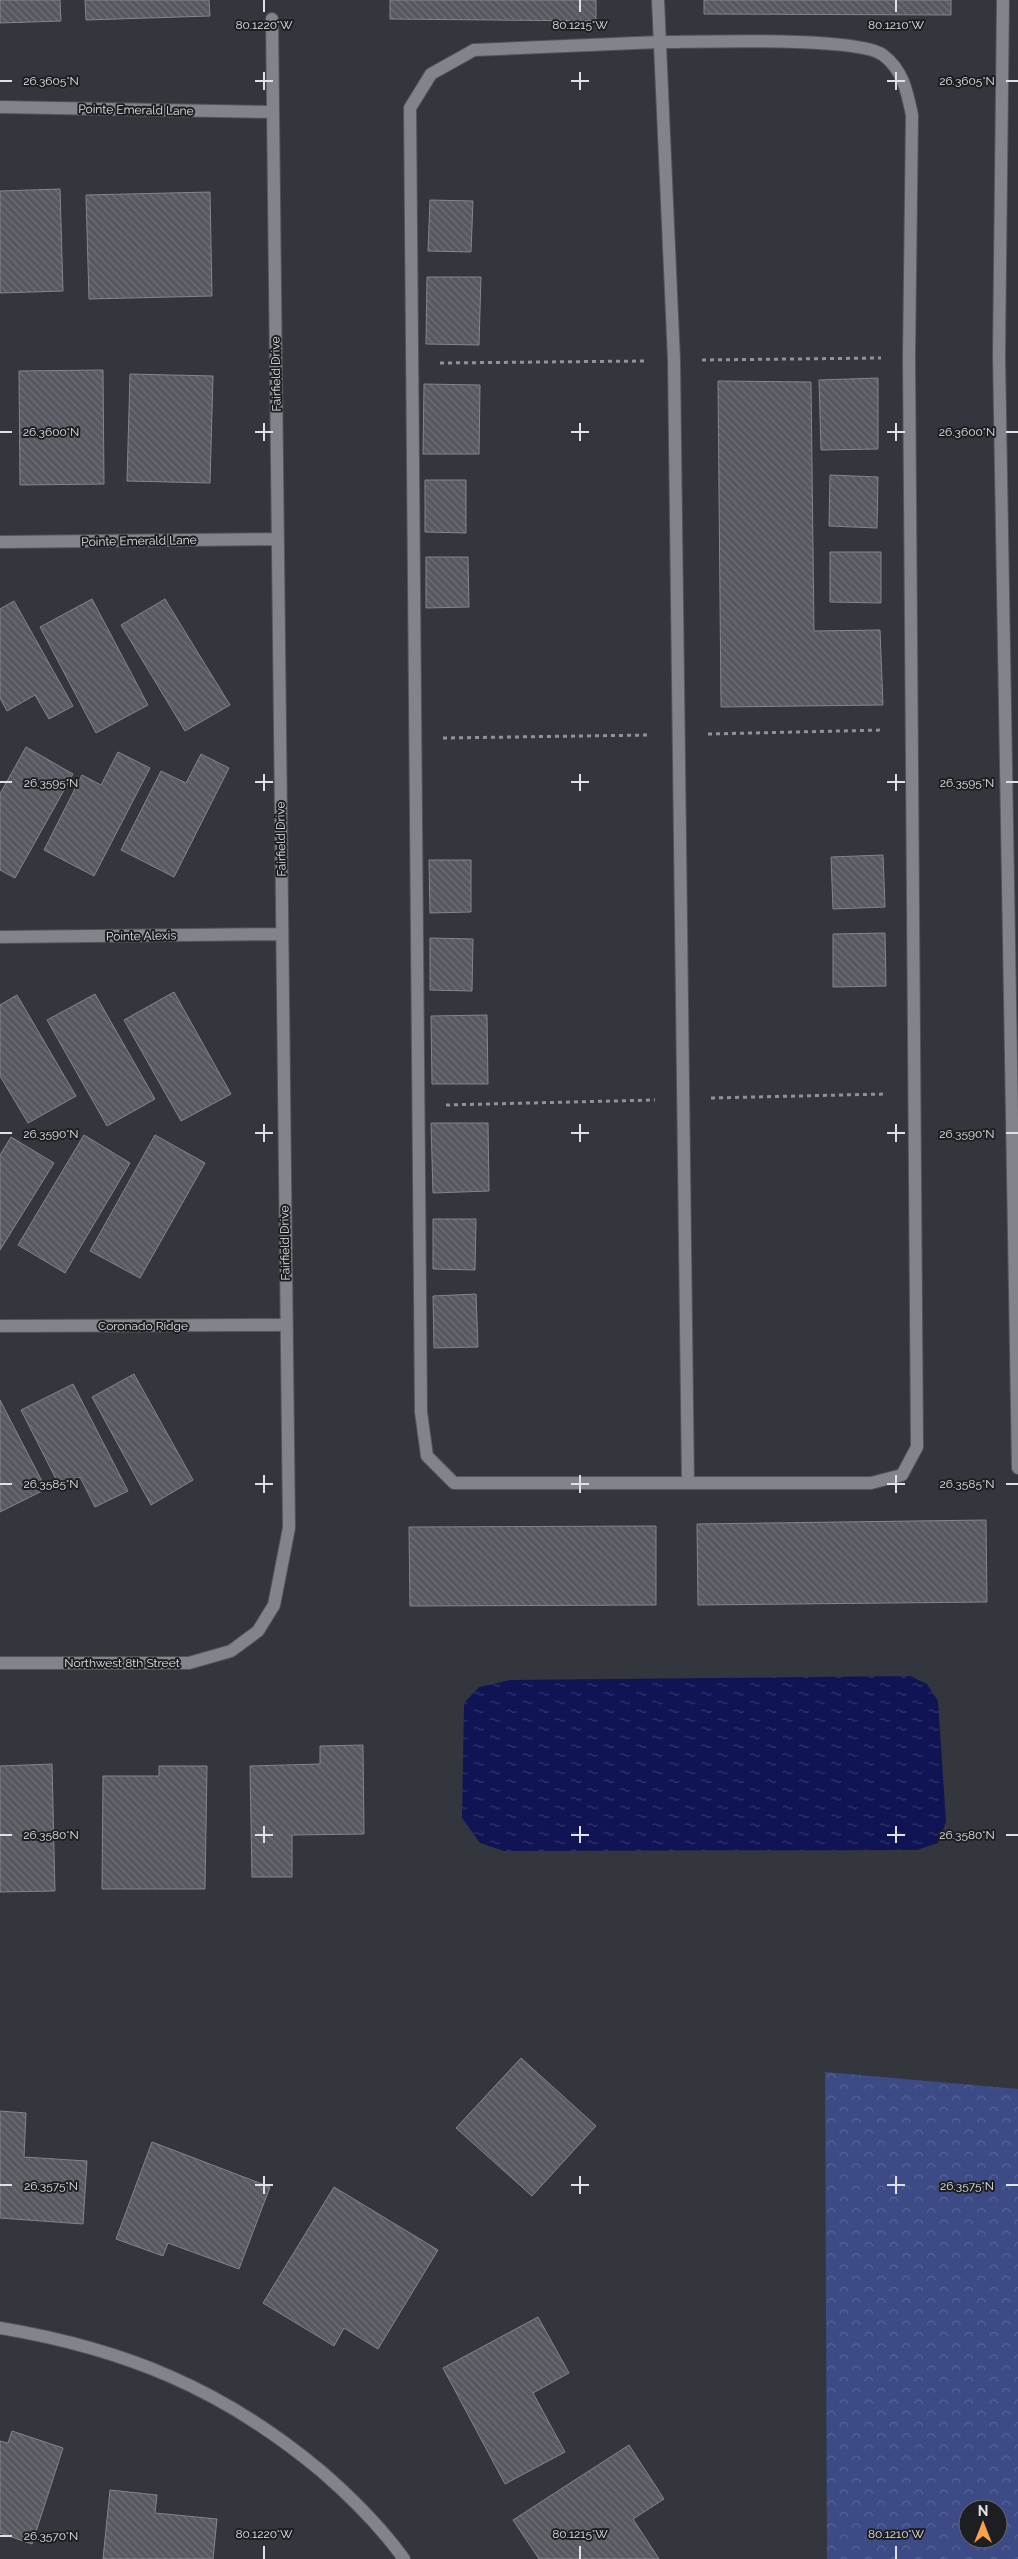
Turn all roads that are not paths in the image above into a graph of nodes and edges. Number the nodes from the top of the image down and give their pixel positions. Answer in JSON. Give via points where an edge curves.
{"nodes":[{"id":1,"x":658,"y":0,"type":"edge"},
{"id":2,"x":1003,"y":0,"type":"edge"},
{"id":3,"x":272,"y":19,"type":"dead end"},
{"id":4,"x":659,"y":42,"type":"junction"},
{"id":5,"x":0,"y":107,"type":"edge"},
{"id":6,"x":273,"y":112,"type":"junction"},
{"id":7,"x":277,"y":539,"type":"junction"},
{"id":8,"x":0,"y":542,"type":"edge"},
{"id":9,"x":282,"y":934,"type":"junction"},
{"id":10,"x":0,"y":937,"type":"edge"},
{"id":11,"x":286,"y":1325,"type":"junction"},
{"id":12,"x":0,"y":1326,"type":"edge"},
{"id":13,"x":1018,"y":1468,"type":"edge"},
{"id":14,"x":688,"y":1483,"type":"junction"},
{"id":15,"x":241,"y":1644,"type":"joint"},
{"id":16,"x":0,"y":1663,"type":"edge"},
{"id":17,"x":0,"y":2328,"type":"edge"},
{"id":18,"x":404,"y":2559,"type":"edge"}],
"edges":[{"from":1,"to":4,"type":"street"},
{"from":2,"to":13,"type":"street","via":[[999,355]]},
{"from":3,"to":6,"type":"street","name":"Fairfield Drive"},
{"from":4,"to":14,"type":"street","via":[[674,360]]},
{"from":4,"to":14,"type":"street","via":[[837,43],[882,54],[905,81],[912,115],[909,358],[917,1447],[902,1475],[871,1483]]},
{"from":4,"to":14,"type":"street","via":[[474,50],[431,74],[410,108],[421,1412],[427,1456],[454,1483]]},
{"from":5,"to":6,"type":"street","name":"Pointe Emerald Lane"},
{"from":6,"to":7,"type":"street","name":"Fairfield Drive"},
{"from":7,"to":8,"type":"street","name":"Pointe Emerald Lane"},
{"from":7,"to":9,"type":"street","name":"Fairfield Drive"},
{"from":9,"to":10,"type":"street","name":"Pointe Alexis"},
{"from":9,"to":11,"type":"street","name":"Fairfield Drive"},
{"from":11,"to":12,"type":"street","name":"Coronado Ridge"},
{"from":11,"to":15,"type":"street","name":"Fairfield Drive","via":[[289,1528],[274,1605],[258,1631]]},
{"from":15,"to":16,"type":"street","name":"Northwest 8th Street","via":[[230,1652],[189,1663]]},
{"from":17,"to":18,"type":"street","via":[[77,2342],[150,2367],[220,2400],[286,2442],[344,2491]]}]}
